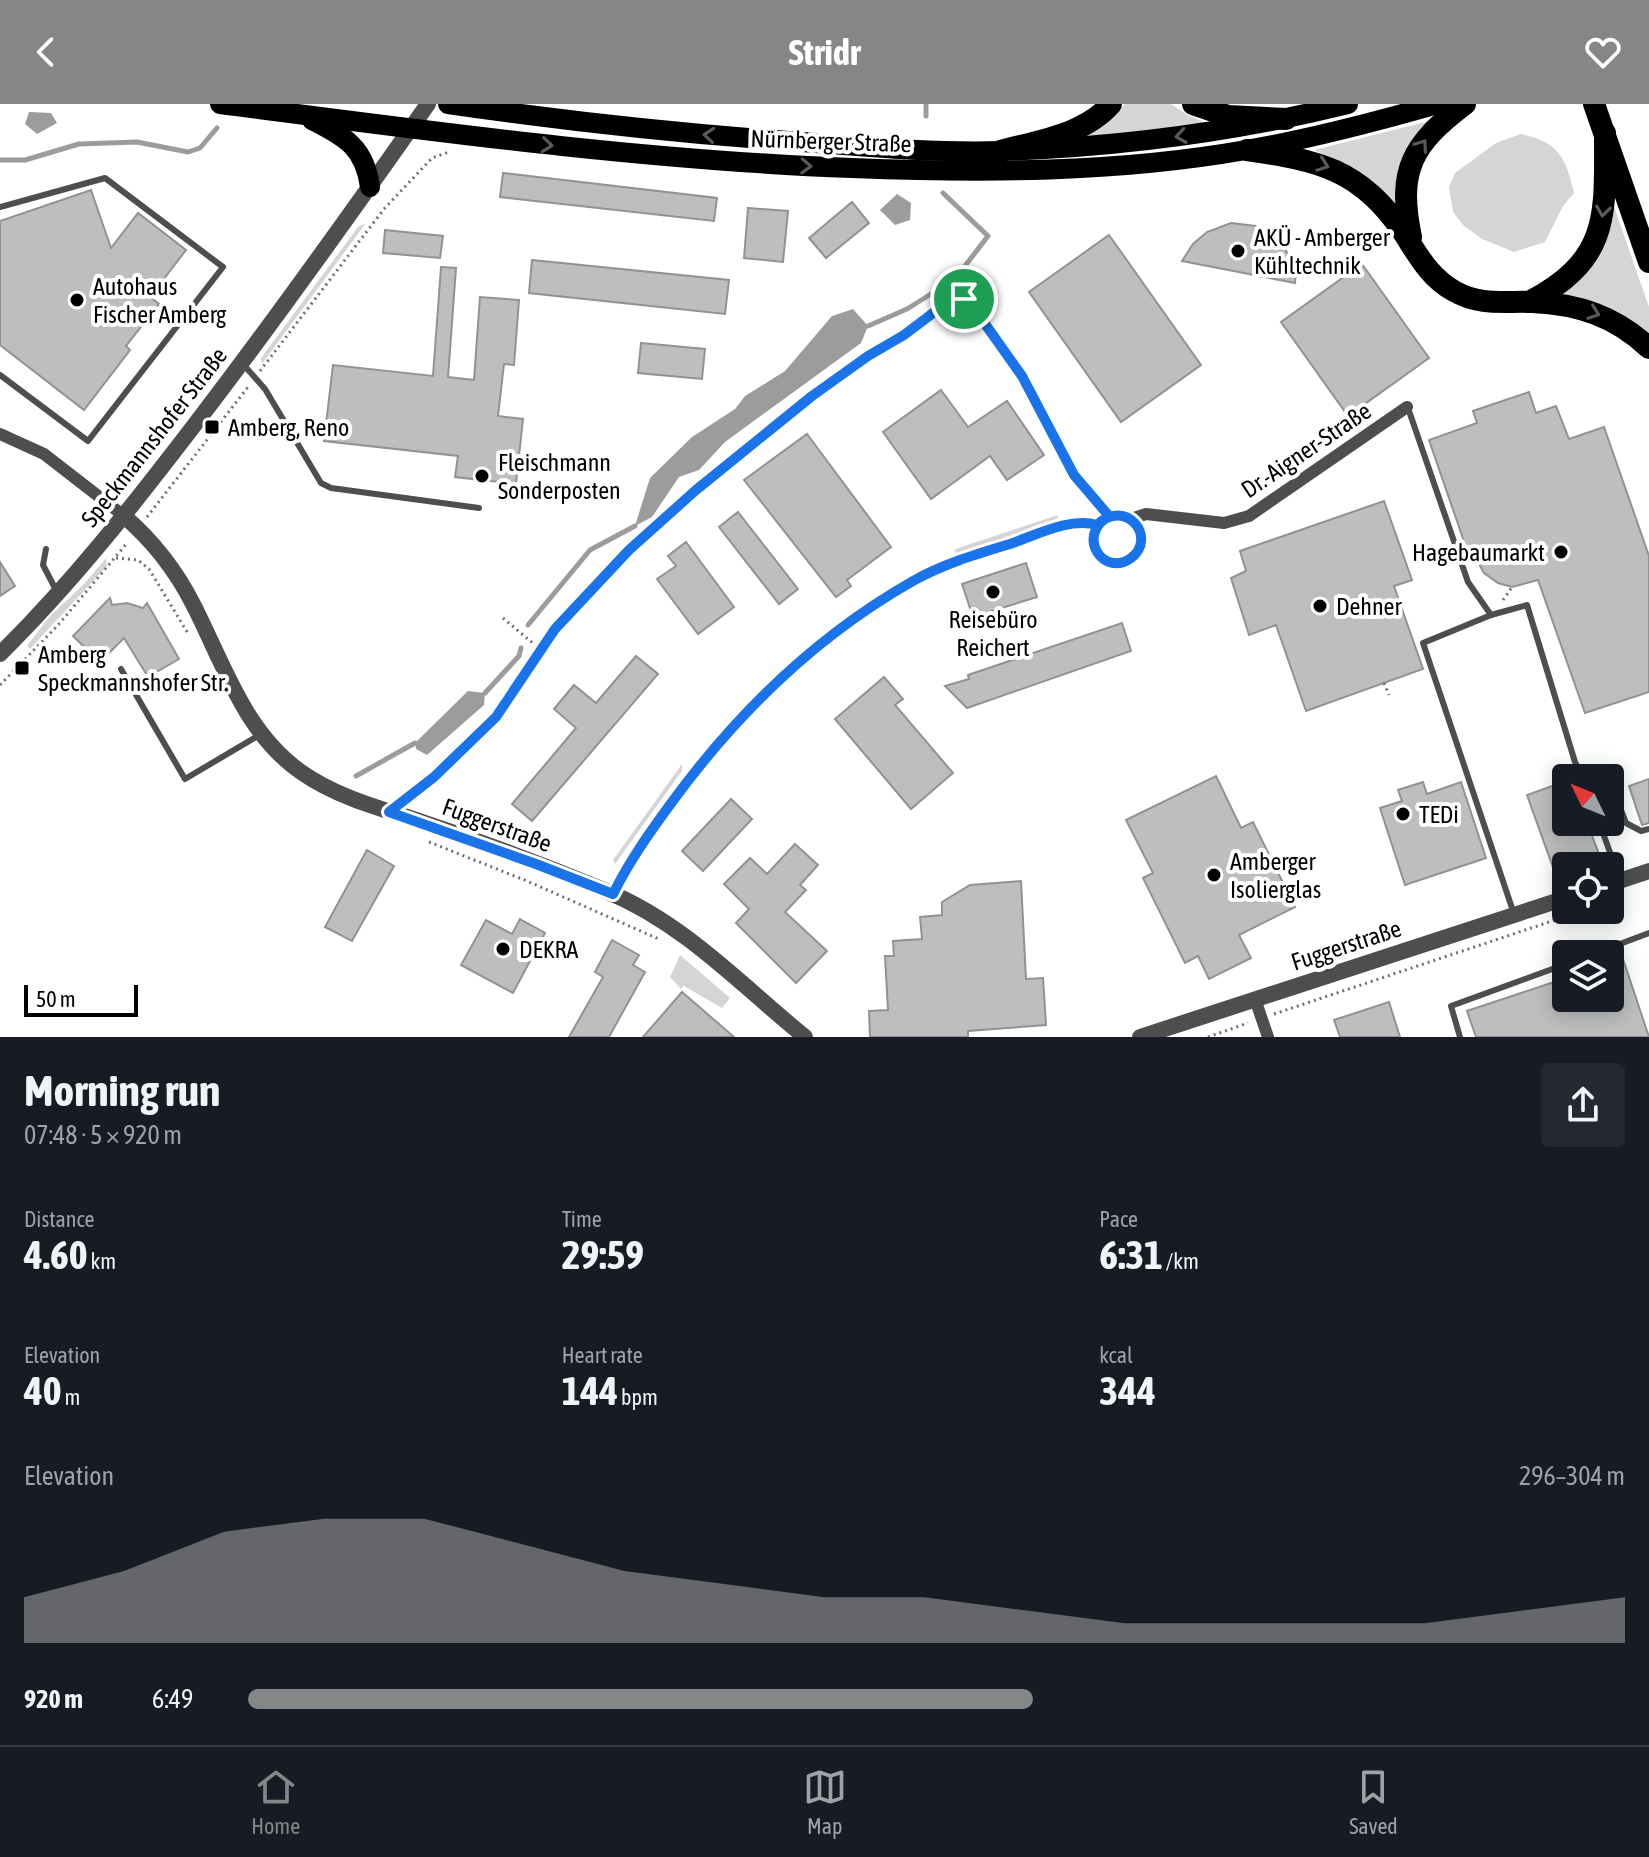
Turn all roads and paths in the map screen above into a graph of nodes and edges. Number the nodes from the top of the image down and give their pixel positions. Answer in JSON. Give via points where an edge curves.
{"nodes":[{"id":1,"x":220,"y":104,"type":"edge"},
{"id":2,"x":428,"y":104,"type":"edge"},
{"id":3,"x":448,"y":104,"type":"edge"},
{"id":4,"x":524,"y":104,"type":"edge"},
{"id":5,"x":1111,"y":104,"type":"edge"},
{"id":6,"x":1193,"y":104,"type":"edge"},
{"id":7,"x":1348,"y":104,"type":"edge"},
{"id":8,"x":1438,"y":104,"type":"edge"},
{"id":9,"x":1465,"y":104,"type":"edge"},
{"id":10,"x":1595,"y":107,"type":"edge"},
{"id":11,"x":301,"y":114,"type":"junction"},
{"id":12,"x":1286,"y":119,"type":"junction"},
{"id":13,"x":579,"y":121,"type":"junction"},
{"id":14,"x":410,"y":129,"type":"junction"},
{"id":15,"x":1605,"y":133,"type":"junction"},
{"id":16,"x":469,"y":137,"type":"junction"},
{"id":17,"x":1247,"y":150,"type":"junction"},
{"id":18,"x":1000,"y":151,"type":"junction"},
{"id":19,"x":370,"y":187,"type":"junction"},
{"id":20,"x":1629,"y":201,"type":"junction"},
{"id":21,"x":0,"y":207,"type":"edge"},
{"id":22,"x":1649,"y":226,"type":"edge"},
{"id":23,"x":1413,"y":246,"type":"junction"},
{"id":24,"x":1649,"y":262,"type":"edge"},
{"id":25,"x":1529,"y":302,"type":"junction"},
{"id":26,"x":1649,"y":348,"type":"edge"},
{"id":27,"x":242,"y":363,"type":"junction"},
{"id":28,"x":0,"y":375,"type":"edge"},
{"id":29,"x":256,"y":377,"type":"junction"},
{"id":30,"x":1407,"y":407,"type":"joint"},
{"id":31,"x":0,"y":434,"type":"edge"},
{"id":32,"x":479,"y":508,"type":"dead end"},
{"id":33,"x":124,"y":516,"type":"junction"},
{"id":34,"x":1109,"y":516,"type":"junction"},
{"id":35,"x":1131,"y":519,"type":"junction"},
{"id":36,"x":1097,"y":525,"type":"junction"},
{"id":37,"x":139,"y":528,"type":"junction"},
{"id":38,"x":46,"y":549,"type":"dead end"},
{"id":39,"x":58,"y":594,"type":"junction"},
{"id":40,"x":1491,"y":615,"type":"junction"},
{"id":41,"x":503,"y":618,"type":"dead end"},
{"id":42,"x":2,"y":647,"type":"edge"},
{"id":43,"x":541,"y":650,"type":"junction"},
{"id":44,"x":0,"y":666,"type":"edge"},
{"id":45,"x":121,"y":669,"type":"dead end"},
{"id":46,"x":10,"y":675,"type":"junction"},
{"id":47,"x":1384,"y":683,"type":"dead end"},
{"id":48,"x":0,"y":685,"type":"edge"},
{"id":49,"x":1389,"y":695,"type":"dead end"},
{"id":50,"x":261,"y":734,"type":"junction"},
{"id":51,"x":1576,"y":764,"type":"edge"},
{"id":52,"x":389,"y":812,"type":"junction"},
{"id":53,"x":1624,"y":818,"type":"edge"},
{"id":54,"x":1649,"y":829,"type":"edge"},
{"id":55,"x":1649,"y":871,"type":"edge"},
{"id":56,"x":1624,"y":879,"type":"edge"},
{"id":57,"x":613,"y":894,"type":"junction"},
{"id":58,"x":1552,"y":903,"type":"edge"},
{"id":59,"x":1515,"y":915,"type":"junction"},
{"id":60,"x":1552,"y":921,"type":"edge"},
{"id":61,"x":1649,"y":933,"type":"edge"},
{"id":62,"x":1624,"y":942,"type":"edge"},
{"id":63,"x":1552,"y":969,"type":"edge"},
{"id":64,"x":1255,"y":999,"type":"junction"},
{"id":65,"x":1262,"y":1019,"type":"junction"},
{"id":66,"x":805,"y":1037,"type":"edge"},
{"id":67,"x":1140,"y":1037,"type":"edge"},
{"id":68,"x":1208,"y":1037,"type":"edge"},
{"id":69,"x":1268,"y":1037,"type":"edge"},
{"id":70,"x":1460,"y":1037,"type":"edge"}],
"edges":[{"from":1,"to":11,"type":"main road","name":"Nürnberger Straße"},
{"from":2,"to":14,"type":"street","name":"Speckmannshofer Straße"},
{"from":3,"to":13,"type":"main road","name":"Nürnberger Straße"},
{"from":4,"to":13,"type":"main road"},
{"from":5,"to":18,"type":"highway","via":[[1073,130]]},
{"from":6,"to":12,"type":"highway","via":[[1228,116]]},
{"from":7,"to":12,"type":"main road","name":"Nürnberger Straße"},
{"from":8,"to":17,"type":"main road","name":"Nürnberger Straße"},
{"from":23,"to":9,"type":"highway","one_way":true,"via":[[1405,211],[1407,174],[1428,136]]},
{"from":10,"to":15,"type":"highway"},
{"from":11,"to":14,"type":"main road","name":"Nürnberger Straße"},
{"from":11,"to":19,"type":"main road","via":[[352,144],[367,166]]},
{"from":12,"to":18,"type":"main road","name":"Nürnberger Straße","one_way":true,"via":[[1159,139]]},
{"from":18,"to":13,"type":"main road","name":"Nürnberger Straße","one_way":true,"via":[[848,146]]},
{"from":14,"to":16,"type":"main road","name":"Nürnberger Straße"},
{"from":14,"to":19,"type":"street","name":"Speckmannshofer Straße"},
{"from":15,"to":20,"type":"highway"},
{"from":15,"to":25,"type":"highway","one_way":true,"via":[[1604,210],[1594,244],[1562,283]]},
{"from":16,"to":17,"type":"main road","name":"Nürnberger Straße","one_way":true,"via":[[732,163],[961,172],[1068,169]]},
{"from":16,"to":29,"type":"path","via":[[467,152],[432,158],[384,209]]},
{"from":17,"to":23,"type":"highway","one_way":true,"via":[[1303,158],[1343,173],[1383,204]]},
{"from":19,"to":27,"type":"street","name":"Speckmannshofer Straße"},
{"from":20,"to":22,"type":"highway"},
{"from":20,"to":24,"type":"highway"},
{"from":21,"to":28,"type":"lane","via":[[105,178],[223,267],[88,441]]},
{"from":23,"to":25,"type":"highway","via":[[1425,267],[1454,291],[1490,303]]},
{"from":25,"to":26,"type":"highway","one_way":true,"via":[[1603,315]]},
{"from":27,"to":29,"type":"lane"},
{"from":27,"to":33,"type":"street","name":"Speckmannshofer Straße"},
{"from":29,"to":32,"type":"lane","via":[[321,483]]},
{"from":29,"to":37,"type":"path"},
{"from":30,"to":35,"type":"street","name":"Dr.-Aigner-Straße","via":[[1249,516],[1224,523],[1146,514]]},
{"from":30,"to":40,"type":"lane","via":[[1468,582]]},
{"from":31,"to":33,"type":"street","via":[[44,454]]},
{"from":33,"to":37,"type":"street","name":"Fuggerstraße"},
{"from":33,"to":39,"type":"street","name":"Speckmannshofer Straße"},
{"from":34,"to":35,"type":"street","name":"Dr.-Aigner-Straße"},
{"from":34,"to":36,"type":"street"},
{"from":34,"to":43,"type":"path","via":[[1074,475],[1022,376],[978,314],[964,299],[954,299],[812,396],[696,490],[629,550]]},
{"from":35,"to":36,"type":"street","via":[[1141,544],[1122,562],[1107,561],[1096,550]]},
{"from":36,"to":57,"type":"street","via":[[1085,522],[1051,530],[948,564],[913,581],[804,655],[706,756],[630,860]]},
{"from":37,"to":46,"type":"path"},
{"from":37,"to":50,"type":"street","name":"Fuggerstraße","via":[[177,575]]},
{"from":38,"to":39,"type":"lane","via":[[43,565]]},
{"from":39,"to":42,"type":"street","name":"Speckmannshofer Straße"},
{"from":40,"to":51,"type":"lane","via":[[1527,605]]},
{"from":40,"to":59,"type":"lane","via":[[1423,643]]},
{"from":41,"to":43,"type":"path"},
{"from":43,"to":52,"type":"path","via":[[496,717]]},
{"from":44,"to":46,"type":"path"},
{"from":45,"to":50,"type":"lane","via":[[185,779]]},
{"from":46,"to":48,"type":"path"},
{"from":47,"to":49,"type":"path"},
{"from":50,"to":52,"type":"street","name":"Fuggerstraße","via":[[321,785]]},
{"from":52,"to":57,"type":"street","name":"Fuggerstraße"},
{"from":53,"to":54,"type":"lane","via":[[1641,831]]},
{"from":55,"to":56,"type":"street"},
{"from":57,"to":66,"type":"street","name":"Fuggerstraße","via":[[674,927]]},
{"from":58,"to":59,"type":"street","name":"Fuggerstraße"},
{"from":59,"to":64,"type":"street","name":"Fuggerstraße"},
{"from":60,"to":65,"type":"path"},
{"from":61,"to":62,"type":"lane"},
{"from":63,"to":70,"type":"lane","via":[[1451,1006]]},
{"from":64,"to":65,"type":"street"},
{"from":64,"to":67,"type":"street","name":"Fuggerstraße"},
{"from":65,"to":68,"type":"path"},
{"from":65,"to":69,"type":"street"}]}
